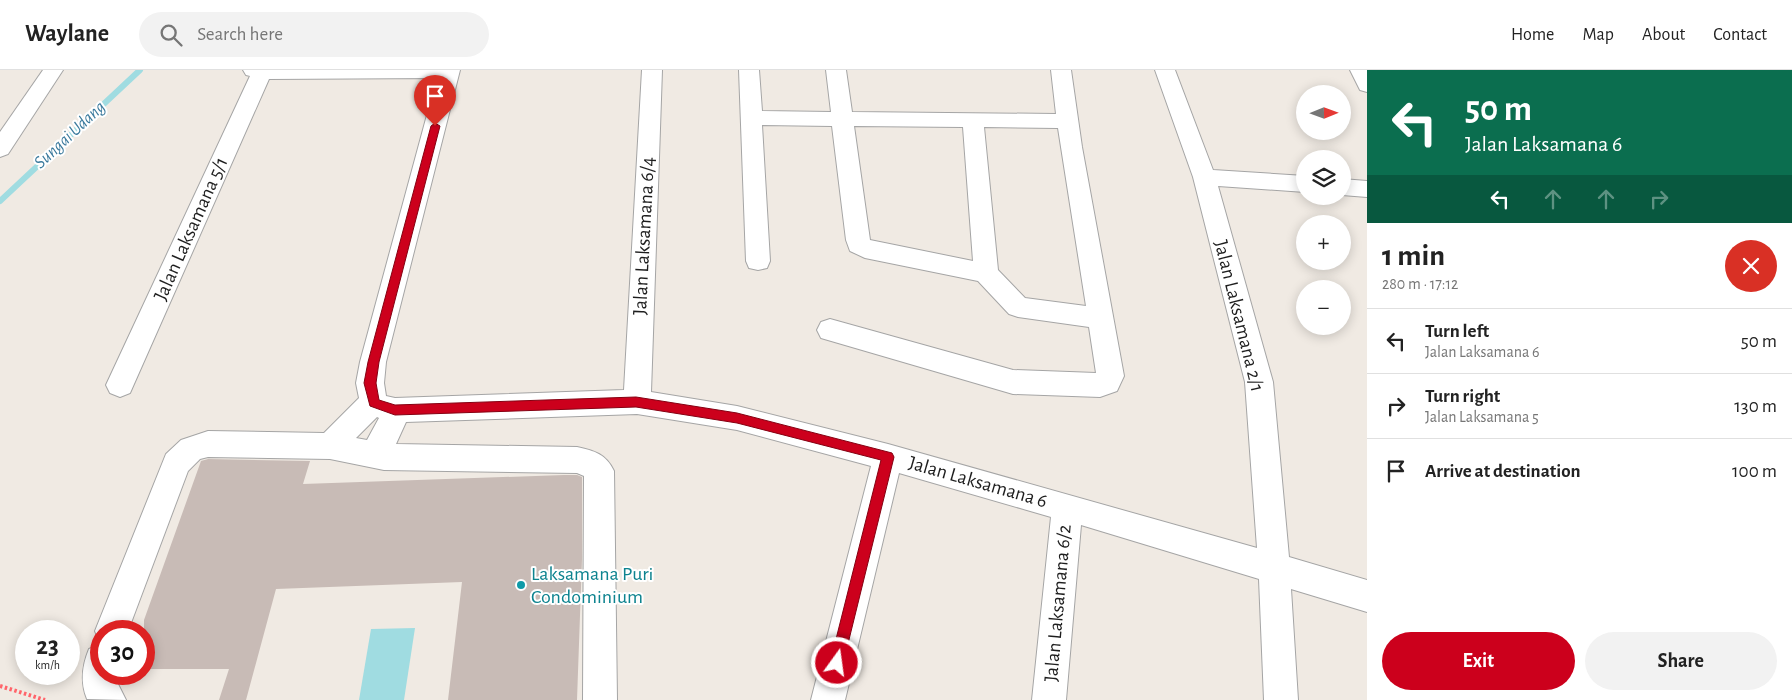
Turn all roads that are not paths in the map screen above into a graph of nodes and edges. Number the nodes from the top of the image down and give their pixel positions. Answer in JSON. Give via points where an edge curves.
{"nodes":[{"id":1,"x":53,"y":70,"type":"edge"},
{"id":2,"x":652,"y":70,"type":"edge"},
{"id":3,"x":749,"y":70,"type":"edge"},
{"id":4,"x":836,"y":70,"type":"edge"},
{"id":5,"x":1061,"y":70,"type":"edge"},
{"id":6,"x":1165,"y":70,"type":"edge"},
{"id":7,"x":1360,"y":70,"type":"edge"},
{"id":8,"x":258,"y":71,"type":"edge"},
{"id":9,"x":450,"y":71,"type":"edge"},
{"id":10,"x":1367,"y":85,"type":"edge"},
{"id":11,"x":751,"y":118,"type":"junction"},
{"id":12,"x":843,"y":120,"type":"junction"},
{"id":13,"x":973,"y":121,"type":"junction"},
{"id":14,"x":1066,"y":122,"type":"junction"},
{"id":15,"x":0,"y":148,"type":"edge"},
{"id":16,"x":1204,"y":177,"type":"junction"},
{"id":17,"x":1296,"y":183,"type":"edge"},
{"id":18,"x":1351,"y":188,"type":"edge"},
{"id":19,"x":1367,"y":189,"type":"edge"},
{"id":20,"x":758,"y":261,"type":"dead end"},
{"id":21,"x":986,"y":273,"type":"junction"},
{"id":22,"x":1101,"y":318,"type":"junction"},
{"id":23,"x":830,"y":330,"type":"dead end"},
{"id":24,"x":120,"y":385,"type":"dead end"},
{"id":25,"x":636,"y":402,"type":"junction"},
{"id":26,"x":384,"y":406,"type":"junction"},
{"id":27,"x":330,"y":446,"type":"junction"},
{"id":28,"x":372,"y":455,"type":"junction"},
{"id":29,"x":888,"y":457,"type":"junction"},
{"id":30,"x":1067,"y":507,"type":"junction"},
{"id":31,"x":1274,"y":570,"type":"junction"},
{"id":32,"x":1367,"y":596,"type":"edge"},
{"id":33,"x":116,"y":620,"type":"edge"},
{"id":34,"x":99,"y":685,"type":"edge"},
{"id":35,"x":110,"y":700,"type":"edge"},
{"id":36,"x":600,"y":700,"type":"edge"},
{"id":37,"x":828,"y":700,"type":"edge"},
{"id":38,"x":1050,"y":700,"type":"edge"},
{"id":39,"x":1282,"y":700,"type":"edge"}],
"edges":[{"from":1,"to":15,"type":"street"},
{"from":2,"to":25,"type":"street","name":"Jalan Laksamana 6/4"},
{"from":3,"to":11,"type":"street"},
{"from":4,"to":12,"type":"street"},
{"from":5,"to":14,"type":"street"},
{"from":6,"to":16,"type":"street","name":"Jalan Laksamana 2/1"},
{"from":7,"to":10,"type":"street"},
{"from":8,"to":9,"type":"street"},
{"from":8,"to":24,"type":"street","name":"Jalan Laksamana 5/1"},
{"from":9,"to":26,"type":"street","via":[[373,362],[370,383]]},
{"from":11,"to":12,"type":"street"},
{"from":11,"to":20,"type":"street"},
{"from":12,"to":13,"type":"street"},
{"from":12,"to":21,"type":"street","via":[[859,245],[864,249]]},
{"from":13,"to":14,"type":"street"},
{"from":13,"to":21,"type":"street"},
{"from":14,"to":22,"type":"street"},
{"from":16,"to":17,"type":"street"},
{"from":16,"to":31,"type":"street","name":"Jalan Laksamana 2/1","via":[[1259,382]]},
{"from":18,"to":19,"type":"street"},
{"from":21,"to":22,"type":"street","via":[[1018,307]]},
{"from":22,"to":23,"type":"street","via":[[1110,376],[1107,383],[1100,385],[1013,382]]},
{"from":25,"to":26,"type":"street","name":"Jalan Laksamana 6"},
{"from":25,"to":29,"type":"street","name":"Jalan Laksamana 6","via":[[737,418]]},
{"from":26,"to":27,"type":"street","via":[[362,412]]},
{"from":26,"to":28,"type":"street","via":[[392,422]]},
{"from":27,"to":28,"type":"street"},
{"from":27,"to":33,"type":"street","via":[[208,444],[191,450],[176,463]]},
{"from":28,"to":36,"type":"street","via":[[577,460],[591,463],[599,471]]},
{"from":29,"to":30,"type":"street","name":"Jalan Laksamana 6"},
{"from":29,"to":37,"type":"street"},
{"from":30,"to":31,"type":"street","name":"Jalan Laksamana 6"},
{"from":30,"to":38,"type":"street","name":"Jalan Laksamana 6/2"},
{"from":31,"to":32,"type":"street","name":"Jalan Laksamana 6"},
{"from":31,"to":39,"type":"street","name":"Jalan Laksamana 2/1"},
{"from":34,"to":35,"type":"street"}]}
